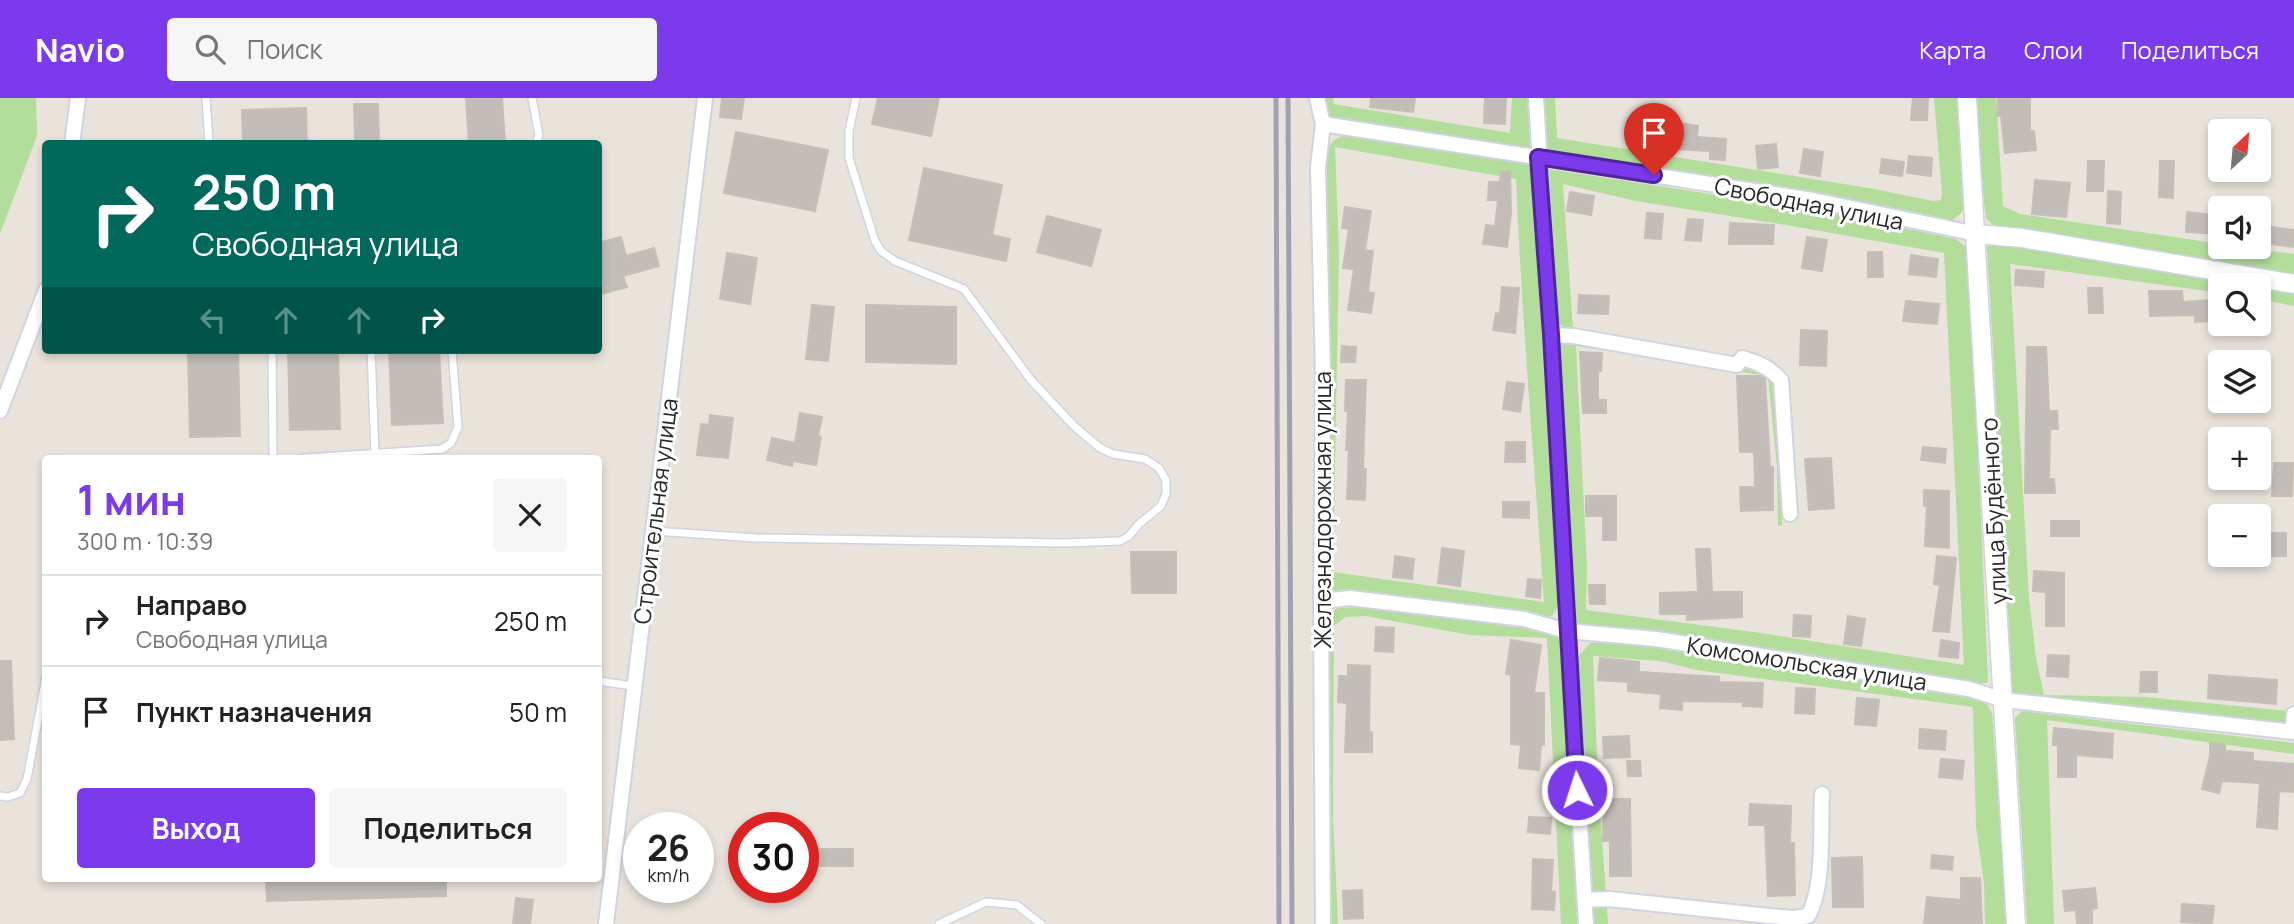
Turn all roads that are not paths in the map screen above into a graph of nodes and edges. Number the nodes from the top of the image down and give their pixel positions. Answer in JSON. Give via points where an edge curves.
{"nodes":[{"id":1,"x":78,"y":98,"type":"edge"},
{"id":2,"x":206,"y":98,"type":"edge"},
{"id":3,"x":532,"y":98,"type":"edge"},
{"id":4,"x":705,"y":98,"type":"edge"},
{"id":5,"x":856,"y":98,"type":"edge"},
{"id":6,"x":1317,"y":98,"type":"edge"},
{"id":7,"x":1535,"y":98,"type":"edge"},
{"id":8,"x":1967,"y":98,"type":"edge"},
{"id":9,"x":1323,"y":124,"type":"junction"},
{"id":10,"x":73,"y":140,"type":"edge"},
{"id":11,"x":209,"y":140,"type":"edge"},
{"id":12,"x":537,"y":140,"type":"edge"},
{"id":13,"x":1538,"y":157,"type":"junction"},
{"id":14,"x":1977,"y":234,"type":"junction"},
{"id":15,"x":2294,"y":284,"type":"edge"},
{"id":16,"x":42,"y":301,"type":"edge"},
{"id":17,"x":1551,"y":335,"type":"junction"},
{"id":18,"x":272,"y":354,"type":"edge"},
{"id":19,"x":371,"y":354,"type":"edge"},
{"id":20,"x":452,"y":354,"type":"edge"},
{"id":21,"x":0,"y":411,"type":"edge"},
{"id":22,"x":375,"y":454,"type":"junction"},
{"id":23,"x":273,"y":455,"type":"edge"},
{"id":24,"x":358,"y":455,"type":"edge"},
{"id":25,"x":1790,"y":514,"type":"dead end"},
{"id":26,"x":654,"y":531,"type":"junction"},
{"id":27,"x":1321,"y":601,"type":"junction"},
{"id":28,"x":1567,"y":631,"type":"junction"},
{"id":29,"x":602,"y":682,"type":"edge"},
{"id":30,"x":633,"y":687,"type":"junction"},
{"id":31,"x":42,"y":698,"type":"edge"},
{"id":32,"x":2004,"y":700,"type":"junction"},
{"id":33,"x":2294,"y":714,"type":"edge"},
{"id":34,"x":2293,"y":732,"type":"edge"},
{"id":35,"x":1822,"y":794,"type":"dead end"},
{"id":36,"x":0,"y":796,"type":"edge"},
{"id":37,"x":1585,"y":900,"type":"junction"},
{"id":38,"x":606,"y":924,"type":"edge"},
{"id":39,"x":939,"y":924,"type":"edge"},
{"id":40,"x":1041,"y":924,"type":"edge"},
{"id":41,"x":1323,"y":924,"type":"edge"},
{"id":42,"x":1586,"y":924,"type":"edge"},
{"id":43,"x":2016,"y":924,"type":"edge"}],
"edges":[{"from":1,"to":10,"type":"street"},
{"from":2,"to":11,"type":"lane"},
{"from":3,"to":12,"type":"lane"},
{"from":4,"to":26,"type":"street","name":"Строительная улица"},
{"from":5,"to":26,"type":"lane","via":[[849,158],[881,251],[964,289],[1031,380],[1074,426],[1113,454],[1145,459],[1159,468],[1167,494],[1161,506],[1120,541],[756,538]]},
{"from":6,"to":9,"type":"street","name":"Железнодорожная улица"},
{"from":7,"to":13,"type":"street"},
{"from":8,"to":14,"type":"street","name":"улица Будённого"},
{"from":9,"to":13,"type":"street","name":"Свободная улица"},
{"from":9,"to":27,"type":"street","name":"Железнодорожная улица","via":[[1318,168],[1323,374]]},
{"from":13,"to":14,"type":"street","name":"Свободная улица","via":[[1813,200]]},
{"from":13,"to":17,"type":"street"},
{"from":14,"to":15,"type":"street","name":"Свободная улица","via":[[2022,237]]},
{"from":14,"to":32,"type":"street","name":"улица Будённого"},
{"from":16,"to":21,"type":"street"},
{"from":17,"to":25,"type":"street","via":[[1737,365],[1742,358],[1771,369],[1781,380]]},
{"from":17,"to":28,"type":"street"},
{"from":18,"to":23,"type":"lane"},
{"from":19,"to":22,"type":"lane"},
{"from":20,"to":22,"type":"lane","via":[[458,427],[451,443],[442,449]]},
{"from":22,"to":24,"type":"lane"},
{"from":26,"to":30,"type":"street","name":"Строительная улица"},
{"from":27,"to":28,"type":"street","name":"Комсомольская улица","via":[[1350,598],[1484,614]]},
{"from":27,"to":41,"type":"street","name":"Железнодорожная улица"},
{"from":28,"to":32,"type":"street","name":"Комсомольская улица","via":[[1670,641],[1969,689]]},
{"from":28,"to":37,"type":"street"},
{"from":29,"to":30,"type":"lane"},
{"from":30,"to":38,"type":"street","name":"Строительная улица"},
{"from":31,"to":36,"type":"lane","via":[[27,779],[20,793]]},
{"from":32,"to":34,"type":"street","name":"Комсомольская улица"},
{"from":32,"to":43,"type":"street","name":"улица Будённого"},
{"from":33,"to":34,"type":"street","name":"Комсомольская улица"},
{"from":35,"to":37,"type":"street","via":[[1819,883],[1808,916]]},
{"from":37,"to":42,"type":"street"},
{"from":39,"to":40,"type":"lane","via":[[986,902],[1017,905]]}]}
